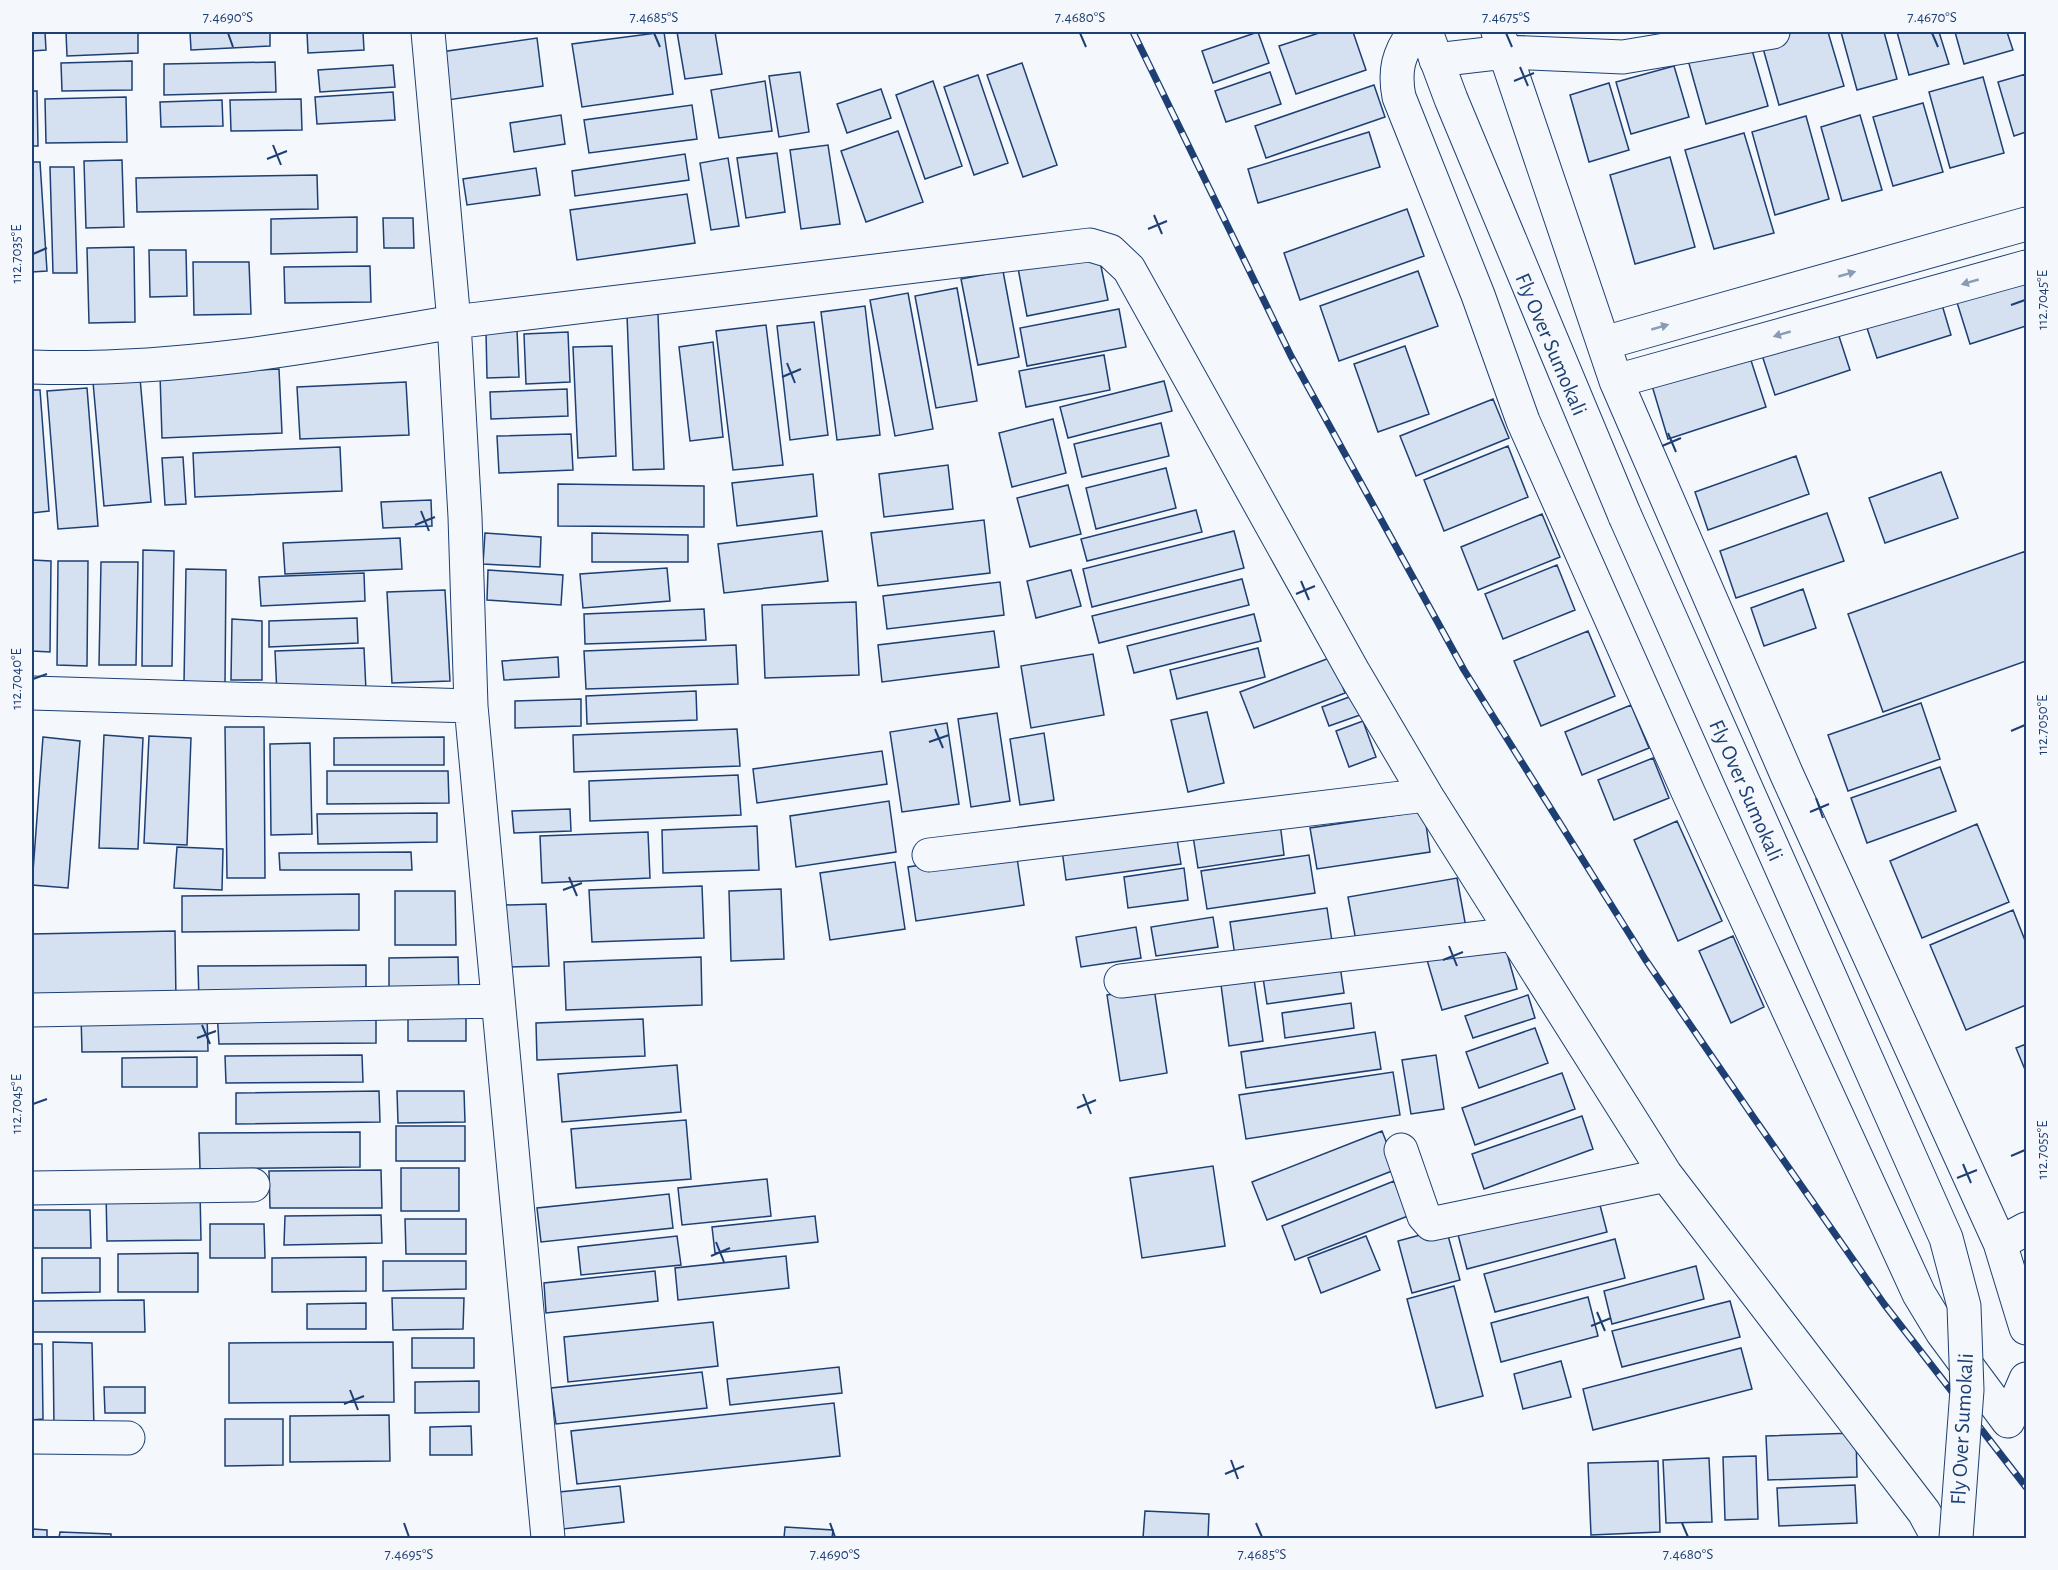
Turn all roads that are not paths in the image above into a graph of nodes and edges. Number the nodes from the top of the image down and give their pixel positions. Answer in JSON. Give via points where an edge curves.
{"nodes":[{"id":1,"x":428,"y":32,"type":"edge"},
{"id":2,"x":1414,"y":32,"type":"edge"},
{"id":3,"x":1762,"y":33,"type":"edge"},
{"id":4,"x":1502,"y":42,"type":"edge"},
{"id":5,"x":1431,"y":46,"type":"edge"},
{"id":6,"x":2026,"y":224,"type":"edge"},
{"id":7,"x":2026,"y":267,"type":"edge"},
{"id":8,"x":454,"y":322,"type":"junction"},
{"id":9,"x":1604,"y":343,"type":"junction"},
{"id":10,"x":32,"y":367,"type":"edge"},
{"id":11,"x":1616,"y":381,"type":"junction"},
{"id":12,"x":32,"y":693,"type":"edge"},
{"id":13,"x":471,"y":706,"type":"junction"},
{"id":14,"x":1426,"y":795,"type":"junction"},
{"id":15,"x":929,"y":855,"type":"dead end"},
{"id":16,"x":1514,"y":934,"type":"junction"},
{"id":17,"x":1121,"y":981,"type":"dead end"},
{"id":18,"x":498,"y":1001,"type":"junction"},
{"id":19,"x":32,"y":1010,"type":"edge"},
{"id":20,"x":1401,"y":1150,"type":"dead end"},
{"id":21,"x":1666,"y":1175,"type":"junction"},
{"id":22,"x":253,"y":1185,"type":"dead end"},
{"id":23,"x":32,"y":1188,"type":"edge"},
{"id":24,"x":2013,"y":1236,"type":"edge"},
{"id":25,"x":2026,"y":1328,"type":"edge"},
{"id":26,"x":2026,"y":1379,"type":"edge"},
{"id":27,"x":2017,"y":1432,"type":"edge"},
{"id":28,"x":32,"y":1437,"type":"edge"},
{"id":29,"x":128,"y":1438,"type":"dead end"},
{"id":30,"x":1929,"y":1530,"type":"edge"},
{"id":31,"x":548,"y":1539,"type":"edge"},
{"id":32,"x":1956,"y":1539,"type":"edge"}],
"edges":[{"from":1,"to":8,"type":"street"},
{"from":2,"to":27,"type":"street","via":[[1398,60],[1395,74],[1399,97],[1524,422],[1689,794],[1919,1294],[1942,1332]]},
{"from":3,"to":4,"type":"street","via":[[1623,57]]},
{"from":4,"to":5,"type":"street"},
{"from":4,"to":9,"type":"street"},
{"from":5,"to":32,"type":"street","name":"Fly Over Sumokali","bridge":true,"via":[[1625,516],[1946,1238],[1964,1306],[1968,1390]]},
{"from":9,"to":6,"type":"street","one_way":true},
{"from":7,"to":11,"type":"street","one_way":true},
{"from":8,"to":10,"type":"street","via":[[223,358],[96,367]]},
{"from":8,"to":13,"type":"street"},
{"from":8,"to":14,"type":"street","via":[[1090,244],[1103,247],[1129,269],[1348,663]]},
{"from":9,"to":11,"type":"street"},
{"from":11,"to":24,"type":"street","via":[[1787,775]]},
{"from":12,"to":13,"type":"street"},
{"from":13,"to":18,"type":"street"},
{"from":14,"to":15,"type":"street"},
{"from":14,"to":16,"type":"street"},
{"from":16,"to":17,"type":"street"},
{"from":16,"to":21,"type":"street"},
{"from":18,"to":19,"type":"street"},
{"from":18,"to":31,"type":"street"},
{"from":20,"to":21,"type":"street","via":[[1424,1216],[1431,1224]]},
{"from":21,"to":30,"type":"street"},
{"from":22,"to":23,"type":"street"},
{"from":24,"to":25,"type":"street"},
{"from":26,"to":27,"type":"street"},
{"from":28,"to":29,"type":"street"}]}
